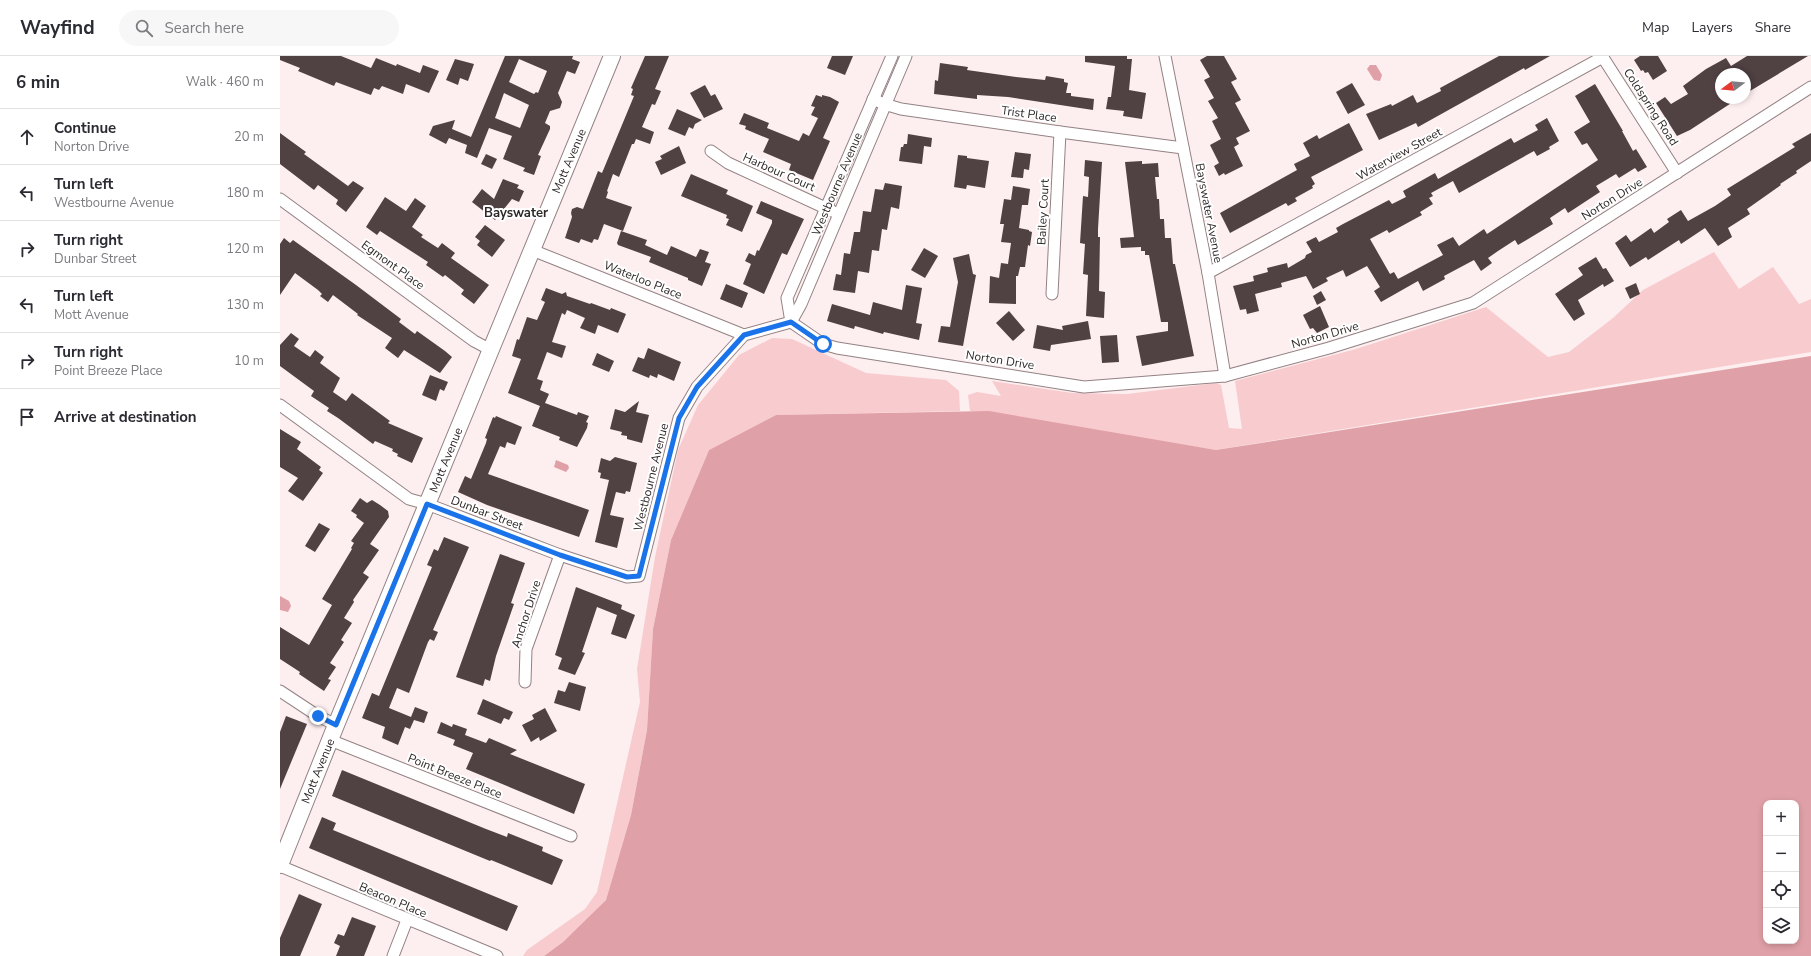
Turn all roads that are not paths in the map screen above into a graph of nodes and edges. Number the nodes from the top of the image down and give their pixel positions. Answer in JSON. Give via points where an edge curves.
{"nodes":[{"id":1,"x":612,"y":56,"type":"edge"},
{"id":2,"x":892,"y":56,"type":"edge"},
{"id":3,"x":906,"y":56,"type":"edge"},
{"id":4,"x":1165,"y":56,"type":"edge"},
{"id":5,"x":1602,"y":57,"type":"edge"},
{"id":6,"x":1811,"y":87,"type":"edge"},
{"id":7,"x":874,"y":99,"type":"junction"},
{"id":8,"x":884,"y":104,"type":"junction"},
{"id":9,"x":1060,"y":132,"type":"junction"},
{"id":10,"x":1183,"y":148,"type":"junction"},
{"id":11,"x":711,"y":151,"type":"dead end"},
{"id":12,"x":1678,"y":173,"type":"junction"},
{"id":13,"x":280,"y":199,"type":"edge"},
{"id":14,"x":826,"y":208,"type":"junction"},
{"id":15,"x":838,"y":214,"type":"junction"},
{"id":16,"x":532,"y":250,"type":"junction"},
{"id":17,"x":1208,"y":273,"type":"junction"},
{"id":18,"x":1052,"y":294,"type":"dead end"},
{"id":19,"x":791,"y":322,"type":"junction"},
{"id":20,"x":744,"y":335,"type":"junction"},
{"id":21,"x":491,"y":350,"type":"junction"},
{"id":22,"x":1225,"y":376,"type":"junction"},
{"id":23,"x":280,"y":405,"type":"edge"},
{"id":24,"x":427,"y":504,"type":"junction"},
{"id":25,"x":560,"y":555,"type":"junction"},
{"id":26,"x":639,"y":576,"type":"joint"},
{"id":27,"x":525,"y":682,"type":"dead end"},
{"id":28,"x":280,"y":691,"type":"edge"},
{"id":29,"x":336,"y":725,"type":"junction"},
{"id":30,"x":330,"y":740,"type":"junction"},
{"id":31,"x":571,"y":836,"type":"dead end"},
{"id":32,"x":280,"y":865,"type":"edge"},
{"id":33,"x":407,"y":920,"type":"junction"},
{"id":34,"x":393,"y":956,"type":"edge"},
{"id":35,"x":497,"y":956,"type":"edge"}],
"edges":[{"from":1,"to":16,"type":"street","name":"Mott Avenue"},
{"from":2,"to":7,"type":"street","name":"Westbourne Avenue"},
{"from":3,"to":8,"type":"street","name":"Westbourne Avenue"},
{"from":4,"to":10,"type":"street","name":"Bayswater Avenue"},
{"from":5,"to":12,"type":"street","name":"Coldspring Road"},
{"from":5,"to":17,"type":"street","name":"Waterview Street"},
{"from":6,"to":12,"type":"street","name":"Norton Drive"},
{"from":7,"to":8,"type":"street","name":"Trist Place"},
{"from":7,"to":14,"type":"street","name":"Westbourne Avenue"},
{"from":8,"to":9,"type":"street","name":"Trist Place","via":[[901,109]]},
{"from":8,"to":15,"type":"street","name":"Westbourne Avenue"},
{"from":9,"to":10,"type":"street","name":"Trist Place"},
{"from":9,"to":18,"type":"street","name":"Bailey Court"},
{"from":10,"to":17,"type":"street","name":"Bayswater Avenue"},
{"from":11,"to":14,"type":"street","name":"Harbour Court","via":[[728,163]]},
{"from":12,"to":22,"type":"street","name":"Norton Drive","via":[[1473,303],[1329,348]]},
{"from":13,"to":21,"type":"street","name":"Egmont Place","via":[[474,341]]},
{"from":14,"to":15,"type":"street","name":"Harbour Court"},
{"from":14,"to":19,"type":"street","name":"Westbourne Avenue","via":[[787,298]]},
{"from":15,"to":19,"type":"street","name":"Westbourne Avenue"},
{"from":16,"to":20,"type":"street","name":"Waterloo Place"},
{"from":16,"to":21,"type":"street","name":"Mott Avenue"},
{"from":17,"to":22,"type":"street","name":"Bayswater Avenue"},
{"from":19,"to":20,"type":"street"},
{"from":19,"to":22,"type":"street","name":"Norton Drive","via":[[823,344],[837,348],[1084,387]]},
{"from":20,"to":26,"type":"street","name":"Westbourne Avenue","via":[[697,387],[679,418]]},
{"from":21,"to":24,"type":"street","name":"Mott Avenue"},
{"from":23,"to":24,"type":"street","name":"Dunbar Street","via":[[409,499]]},
{"from":24,"to":25,"type":"street","name":"Dunbar Street"},
{"from":24,"to":29,"type":"street","name":"Mott Avenue"},
{"from":25,"to":26,"type":"street","name":"Dunbar Street","via":[[627,577]]},
{"from":25,"to":27,"type":"street","name":"Anchor Drive","via":[[526,649]]},
{"from":28,"to":29,"type":"street"},
{"from":29,"to":30,"type":"street","name":"Mott Avenue"},
{"from":30,"to":31,"type":"street","name":"Point Breeze Place"},
{"from":30,"to":32,"type":"street","name":"Mott Avenue"},
{"from":32,"to":33,"type":"street","name":"Beacon Place"},
{"from":33,"to":34,"type":"street"},
{"from":33,"to":35,"type":"street","name":"Beacon Place"}]}
